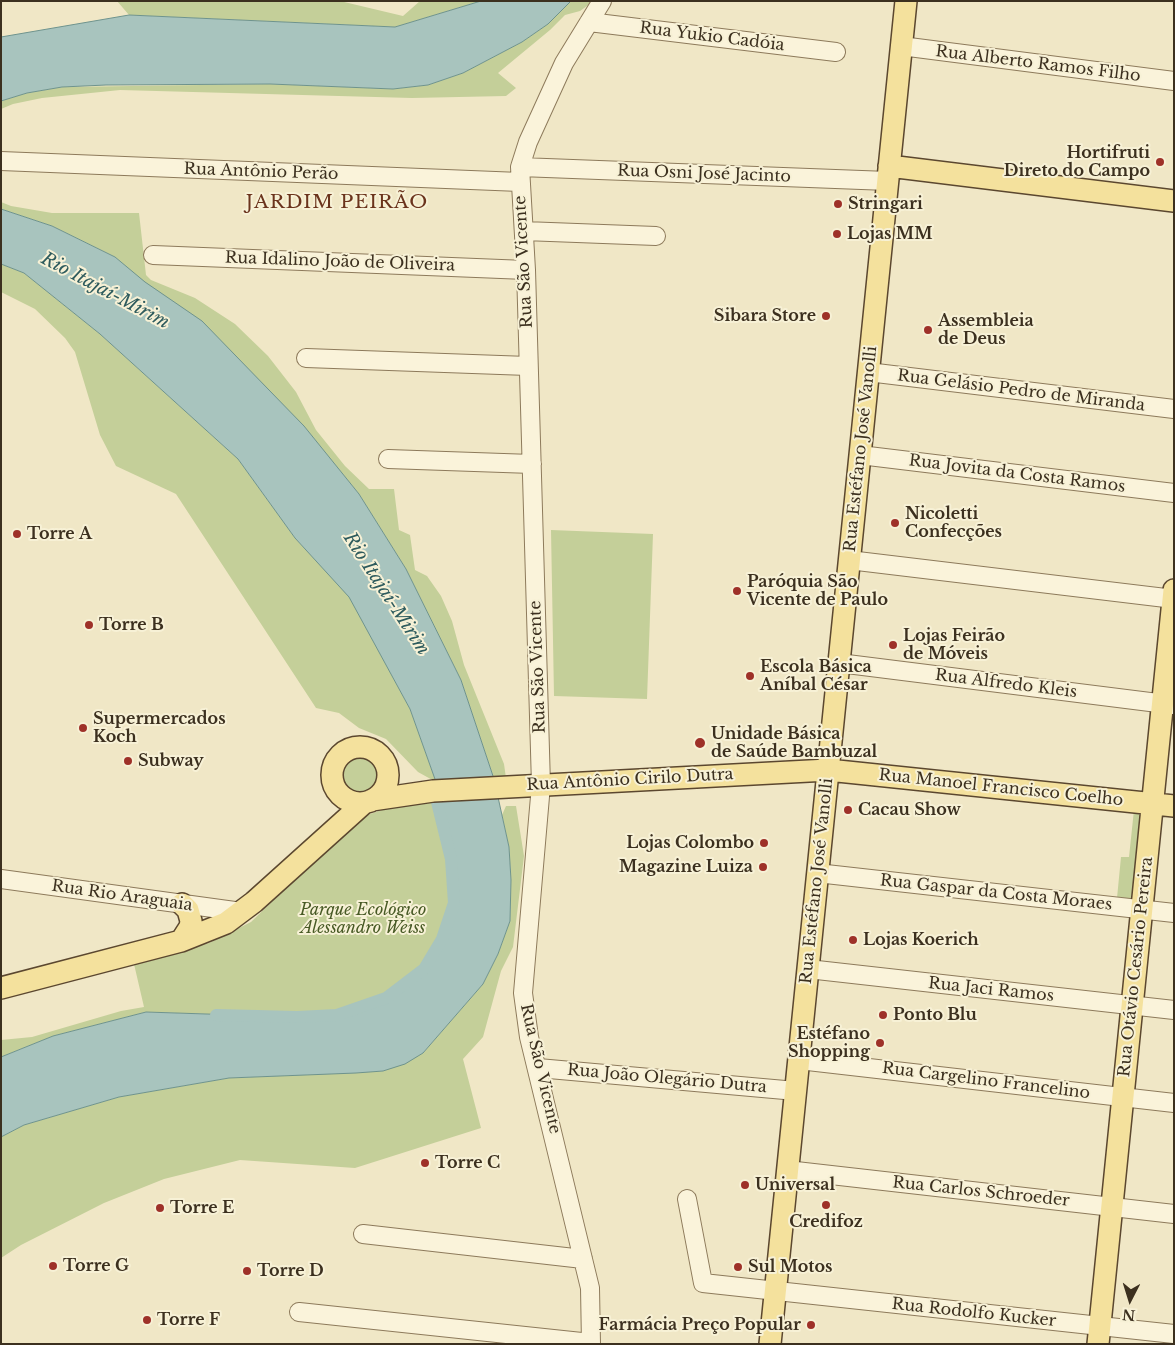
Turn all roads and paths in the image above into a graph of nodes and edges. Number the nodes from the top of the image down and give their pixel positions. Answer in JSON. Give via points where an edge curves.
{"nodes":[{"id":1,"x":602,"y":1,"type":"edge"},
{"id":2,"x":906,"y":1,"type":"edge"},
{"id":3,"x":589,"y":22,"type":"junction"},
{"id":4,"x":901,"y":46,"type":"junction"},
{"id":5,"x":836,"y":52,"type":"dead end"},
{"id":6,"x":1174,"y":81,"type":"edge"},
{"id":7,"x":1,"y":162,"type":"edge"},
{"id":8,"x":888,"y":173,"type":"junction"},
{"id":9,"x":520,"y":174,"type":"junction"},
{"id":10,"x":1174,"y":201,"type":"edge"},
{"id":11,"x":524,"y":230,"type":"junction"},
{"id":12,"x":656,"y":236,"type":"dead end"},
{"id":13,"x":153,"y":254,"type":"dead end"},
{"id":14,"x":526,"y":270,"type":"junction"},
{"id":15,"x":306,"y":358,"type":"dead end"},
{"id":16,"x":528,"y":366,"type":"junction"},
{"id":17,"x":868,"y":372,"type":"junction"},
{"id":18,"x":1174,"y":409,"type":"edge"},
{"id":19,"x":860,"y":455,"type":"junction"},
{"id":20,"x":388,"y":459,"type":"dead end"},
{"id":21,"x":532,"y":464,"type":"junction"},
{"id":22,"x":1174,"y":493,"type":"edge"},
{"id":23,"x":849,"y":560,"type":"junction"},
{"id":24,"x":1173,"y":596,"type":"edge"},
{"id":25,"x":839,"y":663,"type":"junction"},
{"id":26,"x":1168,"y":705,"type":"edge"},
{"id":27,"x":385,"y":763,"type":"junction"},
{"id":28,"x":828,"y":770,"type":"junction"},
{"id":29,"x":541,"y":785,"type":"junction"},
{"id":30,"x":335,"y":788,"type":"junction"},
{"id":31,"x":435,"y":791,"type":"junction"},
{"id":32,"x":368,"y":801,"type":"junction"},
{"id":33,"x":1152,"y":803,"type":"junction"},
{"id":34,"x":1174,"y":806,"type":"edge"},
{"id":35,"x":325,"y":837,"type":"junction"},
{"id":36,"x":818,"y":873,"type":"junction"},
{"id":37,"x":1,"y":879,"type":"edge"},
{"id":38,"x":182,"y":904,"type":"junction"},
{"id":39,"x":1142,"y":909,"type":"junction"},
{"id":40,"x":242,"y":912,"type":"junction"},
{"id":41,"x":1174,"y":913,"type":"edge"},
{"id":42,"x":181,"y":941,"type":"junction"},
{"id":43,"x":808,"y":969,"type":"junction"},
{"id":44,"x":1,"y":988,"type":"edge"},
{"id":45,"x":1132,"y":1006,"type":"junction"},
{"id":46,"x":1174,"y":1010,"type":"edge"},
{"id":47,"x":799,"y":1060,"type":"junction"},
{"id":48,"x":538,"y":1068,"type":"junction"},
{"id":49,"x":796,"y":1091,"type":"junction"},
{"id":50,"x":1122,"y":1097,"type":"junction"},
{"id":51,"x":1174,"y":1103,"type":"edge"},
{"id":52,"x":787,"y":1170,"type":"junction"},
{"id":53,"x":687,"y":1199,"type":"dead end"},
{"id":54,"x":1112,"y":1207,"type":"junction"},
{"id":55,"x":1174,"y":1214,"type":"edge"},
{"id":56,"x":363,"y":1234,"type":"dead end"},
{"id":57,"x":583,"y":1259,"type":"junction"},
{"id":58,"x":775,"y":1292,"type":"junction"},
{"id":59,"x":299,"y":1312,"type":"dead end"},
{"id":60,"x":1174,"y":1334,"type":"edge"},
{"id":61,"x":1098,"y":1335,"type":"edge"},
{"id":62,"x":591,"y":1343,"type":"edge"},
{"id":63,"x":770,"y":1344,"type":"edge"}],
"edges":[{"from":1,"to":3,"type":"street","name":"Rua São Vicente"},
{"from":2,"to":4,"type":"main road","name":"Rua Estéfano José Vanolli"},
{"from":3,"to":5,"type":"street","name":"Rua Yukio Cadóia"},
{"from":3,"to":9,"type":"street","name":"Rua São Vicente","via":[[552,88],[528,142]]},
{"from":4,"to":6,"type":"street","name":"Rua Alberto Ramos Filho"},
{"from":4,"to":8,"type":"main road","name":"Rua Estéfano José Vanolli"},
{"from":7,"to":9,"type":"street","name":"Rua Antônio Perão"},
{"from":8,"to":9,"type":"street","name":"Rua Osni José Jacinto"},
{"from":8,"to":10,"type":"main road"},
{"from":8,"to":17,"type":"main road","name":"Rua Estéfano José Vanolli"},
{"from":9,"to":11,"type":"street","name":"Rua São Vicente"},
{"from":11,"to":12,"type":"street"},
{"from":11,"to":14,"type":"street","name":"Rua São Vicente"},
{"from":13,"to":14,"type":"street","name":"Rua Idalino João de Oliveira"},
{"from":14,"to":16,"type":"street","name":"Rua São Vicente"},
{"from":15,"to":16,"type":"street"},
{"from":16,"to":21,"type":"street","name":"Rua São Vicente"},
{"from":17,"to":18,"type":"street","name":"Rua Gelásio Pedro de Miranda"},
{"from":17,"to":19,"type":"main road","name":"Rua Estéfano José Vanolli"},
{"from":19,"to":22,"type":"street","name":"Rua Jovita da Costa Ramos"},
{"from":19,"to":23,"type":"main road","name":"Rua Estéfano José Vanolli"},
{"from":20,"to":21,"type":"street"},
{"from":21,"to":29,"type":"street","name":"Rua São Vicente"},
{"from":23,"to":24,"type":"street"},
{"from":23,"to":25,"type":"main road","name":"Rua Estéfano José Vanolli"},
{"from":24,"to":26,"type":"main road","name":"Rua Otávio Cesário Pereira"},
{"from":25,"to":26,"type":"street","name":"Rua Alfredo Kleis"},
{"from":25,"to":28,"type":"main road","name":"Rua Estéfano José Vanolli"},
{"from":26,"to":33,"type":"main road","name":"Rua Otávio Cesário Pereira"},
{"from":27,"to":30,"type":"main road","via":[[380,755],[363,747],[345,751],[334,764],[332,780]]},
{"from":27,"to":31,"type":"main road","name":"Rua Antônio Cirilo Dutra","via":[[398,775]]},
{"from":27,"to":32,"type":"main road","via":[[388,772],[384,788]]},
{"from":28,"to":29,"type":"main road","name":"Rua Antônio Cirilo Dutra"},
{"from":28,"to":33,"type":"main road","name":"Rua Manoel Francisco Coelho"},
{"from":28,"to":36,"type":"main road","name":"Rua Estéfano José Vanolli"},
{"from":29,"to":31,"type":"main road","name":"Rua Antônio Cirilo Dutra"},
{"from":29,"to":48,"type":"street","name":"Rua São Vicente","via":[[523,993],[525,1017]]},
{"from":30,"to":32,"type":"main road","via":[[347,800]]},
{"from":30,"to":35,"type":"main road"},
{"from":31,"to":32,"type":"main road","name":"Rua Antônio Cirilo Dutra"},
{"from":32,"to":35,"type":"main road"},
{"from":33,"to":34,"type":"main road","name":"Rua Manoel Francisco Coelho"},
{"from":33,"to":39,"type":"main road","name":"Rua Otávio Cesário Pereira"},
{"from":35,"to":40,"type":"main road"},
{"from":36,"to":39,"type":"street","name":"Rua Gaspar da Costa Moraes"},
{"from":36,"to":43,"type":"main road","name":"Rua Estéfano José Vanolli"},
{"from":37,"to":38,"type":"street","name":"Rua Rio Araguaia"},
{"from":38,"to":40,"type":"street","name":"Rua Rio Araguaia"},
{"from":38,"to":42,"type":"main road","via":[[191,921]]},
{"from":39,"to":41,"type":"street","name":"Rua Gaspar da Costa Moraes"},
{"from":39,"to":45,"type":"main road","name":"Rua Otávio Cesário Pereira"},
{"from":40,"to":42,"type":"main road","via":[[211,930]]},
{"from":42,"to":44,"type":"main road"},
{"from":43,"to":45,"type":"street","name":"Rua Jaci Ramos"},
{"from":43,"to":47,"type":"main road","name":"Rua Estéfano José Vanolli"},
{"from":45,"to":46,"type":"street","name":"Rua Jaci Ramos"},
{"from":45,"to":50,"type":"main road","name":"Rua Otávio Cesário Pereira"},
{"from":47,"to":49,"type":"main road","name":"Rua Estéfano José Vanolli"},
{"from":47,"to":50,"type":"street","name":"Rua Cargelino Francelino"},
{"from":48,"to":49,"type":"street","name":"Rua João Olegário Dutra"},
{"from":48,"to":57,"type":"street","name":"Rua São Vicente"},
{"from":49,"to":52,"type":"main road","name":"Rua Estéfano José Vanolli"},
{"from":50,"to":51,"type":"street","name":"Rua Cargelino Francelino"},
{"from":50,"to":54,"type":"main road","name":"Rua Otávio Cesário Pereira"},
{"from":52,"to":54,"type":"street","name":"Rua Carlos Schroeder"},
{"from":52,"to":58,"type":"main road","name":"Rua Estéfano José Vanolli"},
{"from":53,"to":58,"type":"street","name":"Rua Rodolfo Kucker","via":[[703,1283]]},
{"from":54,"to":55,"type":"street","name":"Rua Carlos Schroeder"},
{"from":54,"to":61,"type":"main road","name":"Rua Otávio Cesário Pereira"},
{"from":56,"to":57,"type":"street"},
{"from":57,"to":62,"type":"street","name":"Rua São Vicente","via":[[590,1288]]},
{"from":58,"to":61,"type":"street","name":"Rua Rodolfo Kucker"},
{"from":58,"to":63,"type":"main road","name":"Rua Estéfano José Vanolli"},
{"from":59,"to":62,"type":"street"},
{"from":60,"to":61,"type":"street","name":"Rua Rodolfo Kucker"}]}
